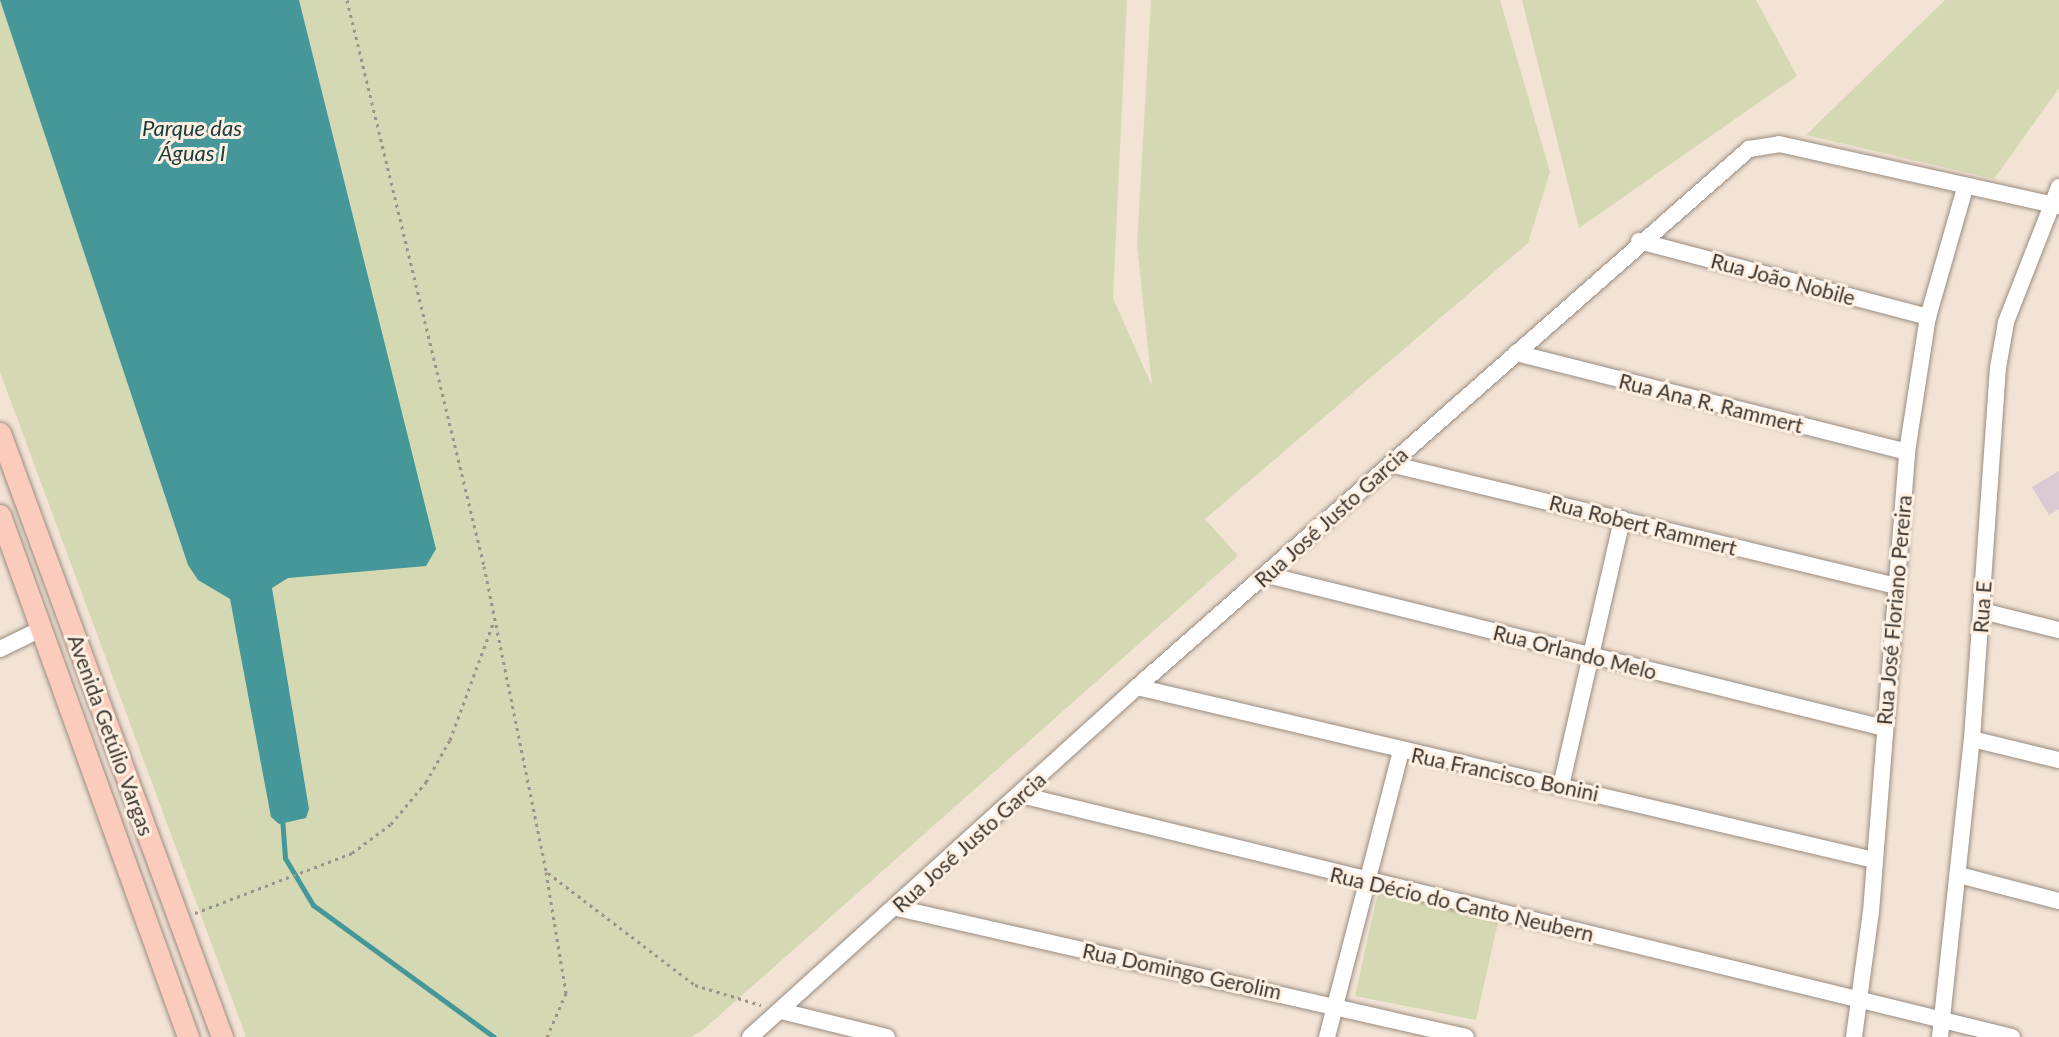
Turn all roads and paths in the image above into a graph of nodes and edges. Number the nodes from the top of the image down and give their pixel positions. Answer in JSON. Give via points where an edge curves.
{"nodes":[{"id":1,"x":347,"y":0,"type":"edge"},
{"id":2,"x":2059,"y":187,"type":"edge"},
{"id":3,"x":1965,"y":188,"type":"junction"},
{"id":4,"x":2055,"y":206,"type":"edge"},
{"id":5,"x":1639,"y":241,"type":"junction"},
{"id":6,"x":1928,"y":317,"type":"junction"},
{"id":7,"x":1516,"y":353,"type":"junction"},
{"id":8,"x":0,"y":433,"type":"edge"},
{"id":9,"x":1906,"y":452,"type":"junction"},
{"id":10,"x":1390,"y":464,"type":"junction"},
{"id":11,"x":0,"y":515,"type":"edge"},
{"id":12,"x":1622,"y":519,"type":"junction"},
{"id":13,"x":1267,"y":575,"type":"junction"},
{"id":14,"x":1896,"y":586,"type":"junction"},
{"id":15,"x":1982,"y":611,"type":"junction"},
{"id":16,"x":495,"y":620,"type":"junction"},
{"id":17,"x":41,"y":629,"type":"junction"},
{"id":18,"x":2059,"y":630,"type":"edge"},
{"id":19,"x":0,"y":649,"type":"edge"},
{"id":20,"x":1591,"y":656,"type":"junction"},
{"id":21,"x":1137,"y":687,"type":"junction"},
{"id":22,"x":1884,"y":728,"type":"junction"},
{"id":23,"x":1972,"y":739,"type":"junction"},
{"id":24,"x":1401,"y":751,"type":"junction"},
{"id":25,"x":2059,"y":760,"type":"edge"},
{"id":26,"x":1561,"y":786,"type":"junction"},
{"id":27,"x":1021,"y":795,"type":"junction"},
{"id":28,"x":1874,"y":860,"type":"junction"},
{"id":29,"x":546,"y":872,"type":"junction"},
{"id":30,"x":1959,"y":875,"type":"junction"},
{"id":31,"x":1365,"y":882,"type":"junction"},
{"id":32,"x":2059,"y":901,"type":"edge"},
{"id":33,"x":897,"y":908,"type":"junction"},
{"id":34,"x":179,"y":918,"type":"junction"},
{"id":35,"x":1859,"y":999,"type":"junction"},
{"id":36,"x":1334,"y":1005,"type":"junction"},
{"id":37,"x":781,"y":1011,"type":"junction"},
{"id":38,"x":1942,"y":1029,"type":"edge"},
{"id":39,"x":188,"y":1037,"type":"edge"},
{"id":40,"x":222,"y":1037,"type":"edge"},
{"id":41,"x":547,"y":1037,"type":"edge"},
{"id":42,"x":750,"y":1037,"type":"edge"},
{"id":43,"x":887,"y":1037,"type":"edge"},
{"id":44,"x":1327,"y":1037,"type":"edge"},
{"id":45,"x":1466,"y":1037,"type":"edge"},
{"id":46,"x":1854,"y":1037,"type":"edge"},
{"id":47,"x":2012,"y":1037,"type":"edge"}],
"edges":[{"from":1,"to":16,"type":"path"},
{"from":2,"to":4,"type":"street","name":"Rua E"},
{"from":3,"to":4,"type":"street","name":"Rua José Justo Garcia"},
{"from":3,"to":5,"type":"street","name":"Rua José Justo Garcia","via":[[1763,144],[1749,148]]},
{"from":3,"to":6,"type":"street","name":"Rua José Floriano Pereira"},
{"from":4,"to":15,"type":"street","name":"Rua E","via":[[2021,280],[2000,357]]},
{"from":5,"to":6,"type":"street","name":"Rua João Nobile"},
{"from":5,"to":7,"type":"street","name":"Rua José Justo Garcia"},
{"from":6,"to":9,"type":"street","name":"Rua José Floriano Pereira"},
{"from":7,"to":9,"type":"street","name":"Rua Ana R. Rammert"},
{"from":7,"to":10,"type":"street","name":"Rua José Justo Garcia"},
{"from":8,"to":34,"type":"main road","name":"Avenida Getúlio Vargas"},
{"from":9,"to":14,"type":"street","name":"Rua José Floriano Pereira"},
{"from":10,"to":12,"type":"street","name":"Rua Robert Rammert"},
{"from":10,"to":13,"type":"street","name":"Rua José Justo Garcia"},
{"from":11,"to":17,"type":"main road","name":"Avenida Getúlio Vargas"},
{"from":12,"to":14,"type":"street","name":"Rua Robert Rammert"},
{"from":12,"to":20,"type":"street"},
{"from":13,"to":20,"type":"street","name":"Rua Orlando Melo"},
{"from":13,"to":21,"type":"street","name":"Rua José Justo Garcia"},
{"from":14,"to":22,"type":"street","name":"Rua José Floriano Pereira"},
{"from":15,"to":18,"type":"street"},
{"from":15,"to":23,"type":"street","name":"Rua E"},
{"from":16,"to":29,"type":"path"},
{"from":16,"to":34,"type":"path","via":[[450,740],[426,782],[391,824],[352,853],[305,874]]},
{"from":17,"to":19,"type":"street"},
{"from":17,"to":39,"type":"main road","name":"Avenida Getúlio Vargas"},
{"from":20,"to":22,"type":"street","name":"Rua Orlando Melo"},
{"from":20,"to":26,"type":"street"},
{"from":21,"to":24,"type":"street","name":"Rua Francisco Bonini"},
{"from":21,"to":27,"type":"street","name":"Rua José Justo Garcia"},
{"from":22,"to":28,"type":"street","name":"Rua José Floriano Pereira"},
{"from":23,"to":25,"type":"street"},
{"from":23,"to":30,"type":"street","name":"Rua E"},
{"from":24,"to":26,"type":"street","name":"Rua Francisco Bonini"},
{"from":24,"to":31,"type":"street"},
{"from":26,"to":28,"type":"street","name":"Rua Francisco Bonini"},
{"from":27,"to":31,"type":"street","name":"Rua Décio do Canto Neubern"},
{"from":27,"to":33,"type":"street","name":"Rua José Justo Garcia"},
{"from":28,"to":35,"type":"street","name":"Rua José Floriano Pereira"},
{"from":29,"to":37,"type":"path","via":[[695,985]]},
{"from":29,"to":41,"type":"path","via":[[566,993]]},
{"from":30,"to":32,"type":"street"},
{"from":30,"to":38,"type":"street","name":"Rua E"},
{"from":31,"to":35,"type":"street","name":"Rua Décio do Canto Neubern"},
{"from":31,"to":36,"type":"street"},
{"from":33,"to":36,"type":"street","name":"Rua Domingo Gerolim"},
{"from":33,"to":37,"type":"street","name":"Rua José Justo Garcia"},
{"from":34,"to":40,"type":"main road","name":"Avenida Getúlio Vargas"},
{"from":35,"to":38,"type":"street","name":"Rua Décio do Canto Neubern","via":[[1905,1009]]},
{"from":35,"to":46,"type":"street","name":"Rua José Floriano Pereira"},
{"from":36,"to":44,"type":"street"},
{"from":36,"to":45,"type":"street","name":"Rua Domingo Gerolim"},
{"from":37,"to":42,"type":"street","name":"Rua José Justo Garcia"},
{"from":37,"to":43,"type":"street"},
{"from":38,"to":47,"type":"street","name":"Rua Décio do Canto Neubern"}]}
